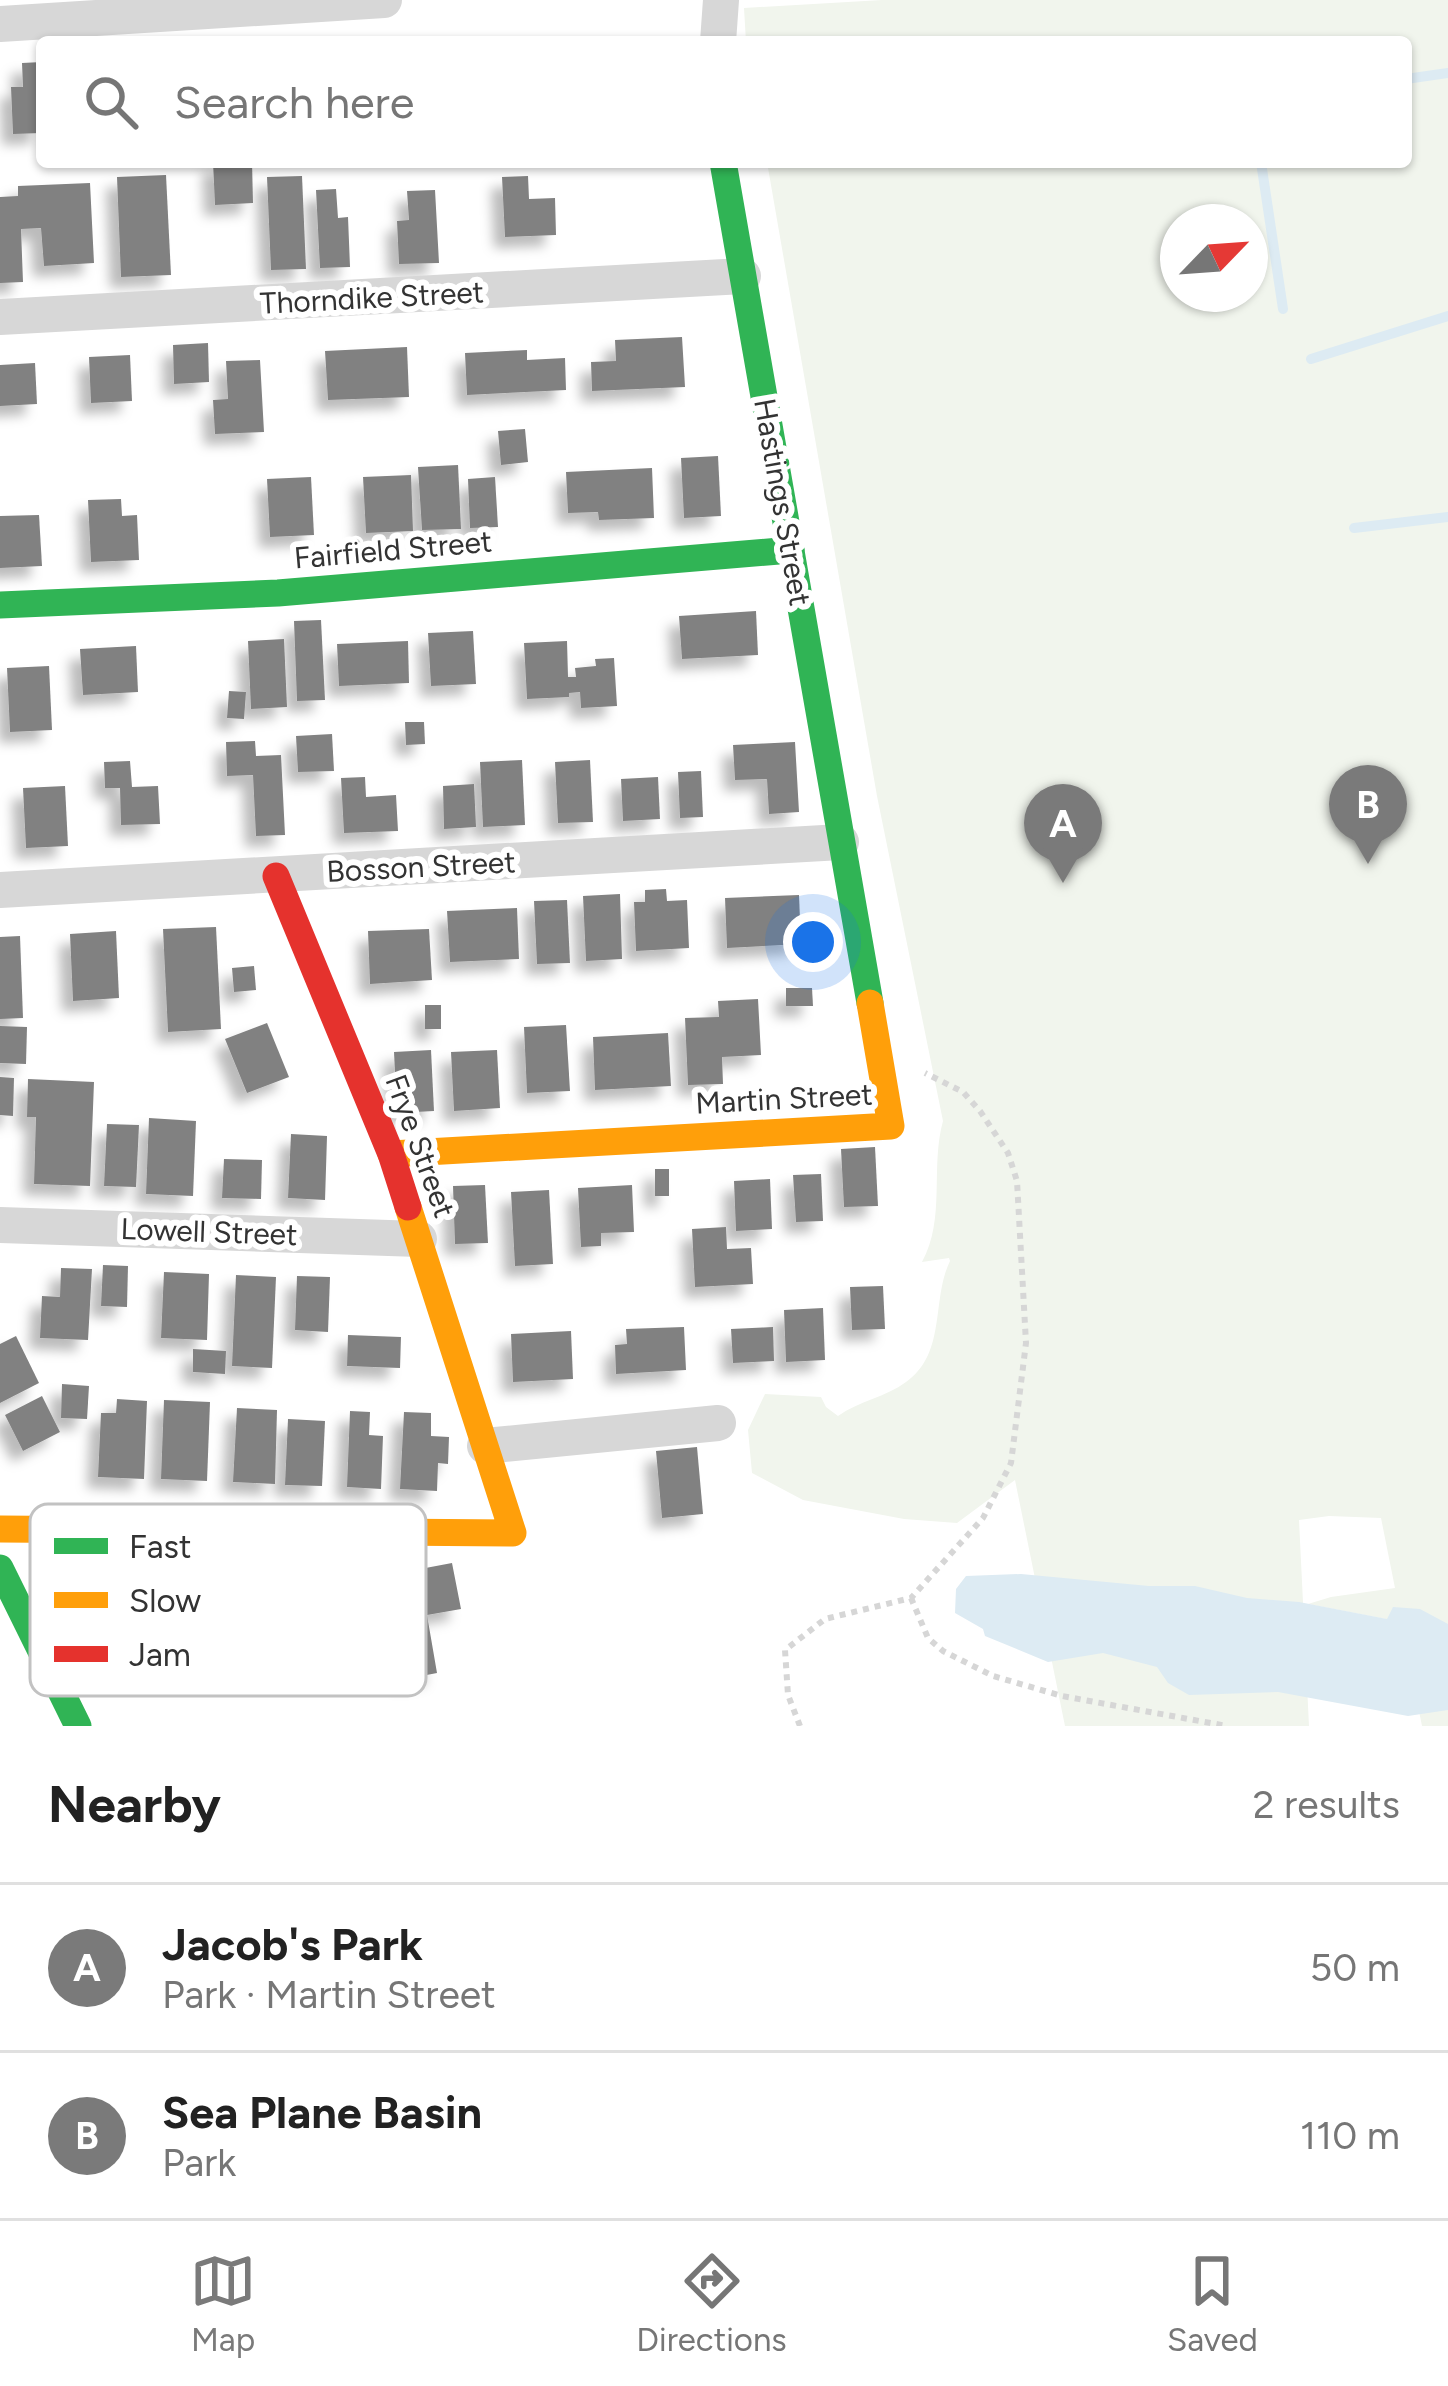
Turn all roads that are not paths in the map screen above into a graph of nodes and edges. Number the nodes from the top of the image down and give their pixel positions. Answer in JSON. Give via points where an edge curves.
{"nodes":[{"id":1,"x":384,"y":0,"type":"edge"},
{"id":2,"x":722,"y":0,"type":"edge"},
{"id":3,"x":0,"y":24,"type":"edge"},
{"id":4,"x":719,"y":36,"type":"edge"},
{"id":5,"x":724,"y":168,"type":"edge"},
{"id":6,"x":743,"y":276,"type":"junction"},
{"id":7,"x":0,"y":316,"type":"edge"},
{"id":8,"x":790,"y":550,"type":"junction"},
{"id":9,"x":0,"y":605,"type":"edge"},
{"id":10,"x":842,"y":842,"type":"junction"},
{"id":11,"x":276,"y":876,"type":"junction"},
{"id":12,"x":0,"y":890,"type":"edge"},
{"id":13,"x":391,"y":1154,"type":"junction"},
{"id":14,"x":0,"y":1225,"type":"edge"},
{"id":15,"x":419,"y":1239,"type":"junction"},
{"id":16,"x":718,"y":1423,"type":"dead end"},
{"id":17,"x":485,"y":1446,"type":"junction"},
{"id":18,"x":0,"y":1528,"type":"edge"},
{"id":19,"x":30,"y":1528,"type":"edge"},
{"id":20,"x":426,"y":1532,"type":"edge"},
{"id":21,"x":0,"y":1568,"type":"edge"},
{"id":22,"x":30,"y":1629,"type":"edge"},
{"id":23,"x":63,"y":1696,"type":"edge"},
{"id":24,"x":78,"y":1726,"type":"edge"}],
"edges":[{"from":1,"to":3,"type":"street"},
{"from":2,"to":4,"type":"street"},
{"from":5,"to":6,"type":"street","name":"Hastings Street"},
{"from":6,"to":7,"type":"street","name":"Thorndike Street"},
{"from":6,"to":8,"type":"street","name":"Hastings Street"},
{"from":8,"to":9,"type":"street","name":"Fairfield Street","via":[[278,592]]},
{"from":8,"to":10,"type":"street","name":"Hastings Street"},
{"from":10,"to":11,"type":"street","name":"Bosson Street"},
{"from":10,"to":13,"type":"street","name":"Martin Street","via":[[891,1126]]},
{"from":11,"to":12,"type":"street","name":"Bosson Street"},
{"from":11,"to":13,"type":"street","name":"Frye Street"},
{"from":13,"to":15,"type":"street","name":"Frye Street"},
{"from":14,"to":15,"type":"street","name":"Lowell Street"},
{"from":15,"to":17,"type":"street","name":"Frye Street"},
{"from":16,"to":17,"type":"street"},
{"from":17,"to":20,"type":"street","name":"Frye Street","via":[[513,1533]]},
{"from":18,"to":19,"type":"street","name":"Frye Street"},
{"from":21,"to":22,"type":"street"},
{"from":23,"to":24,"type":"street"}]}
